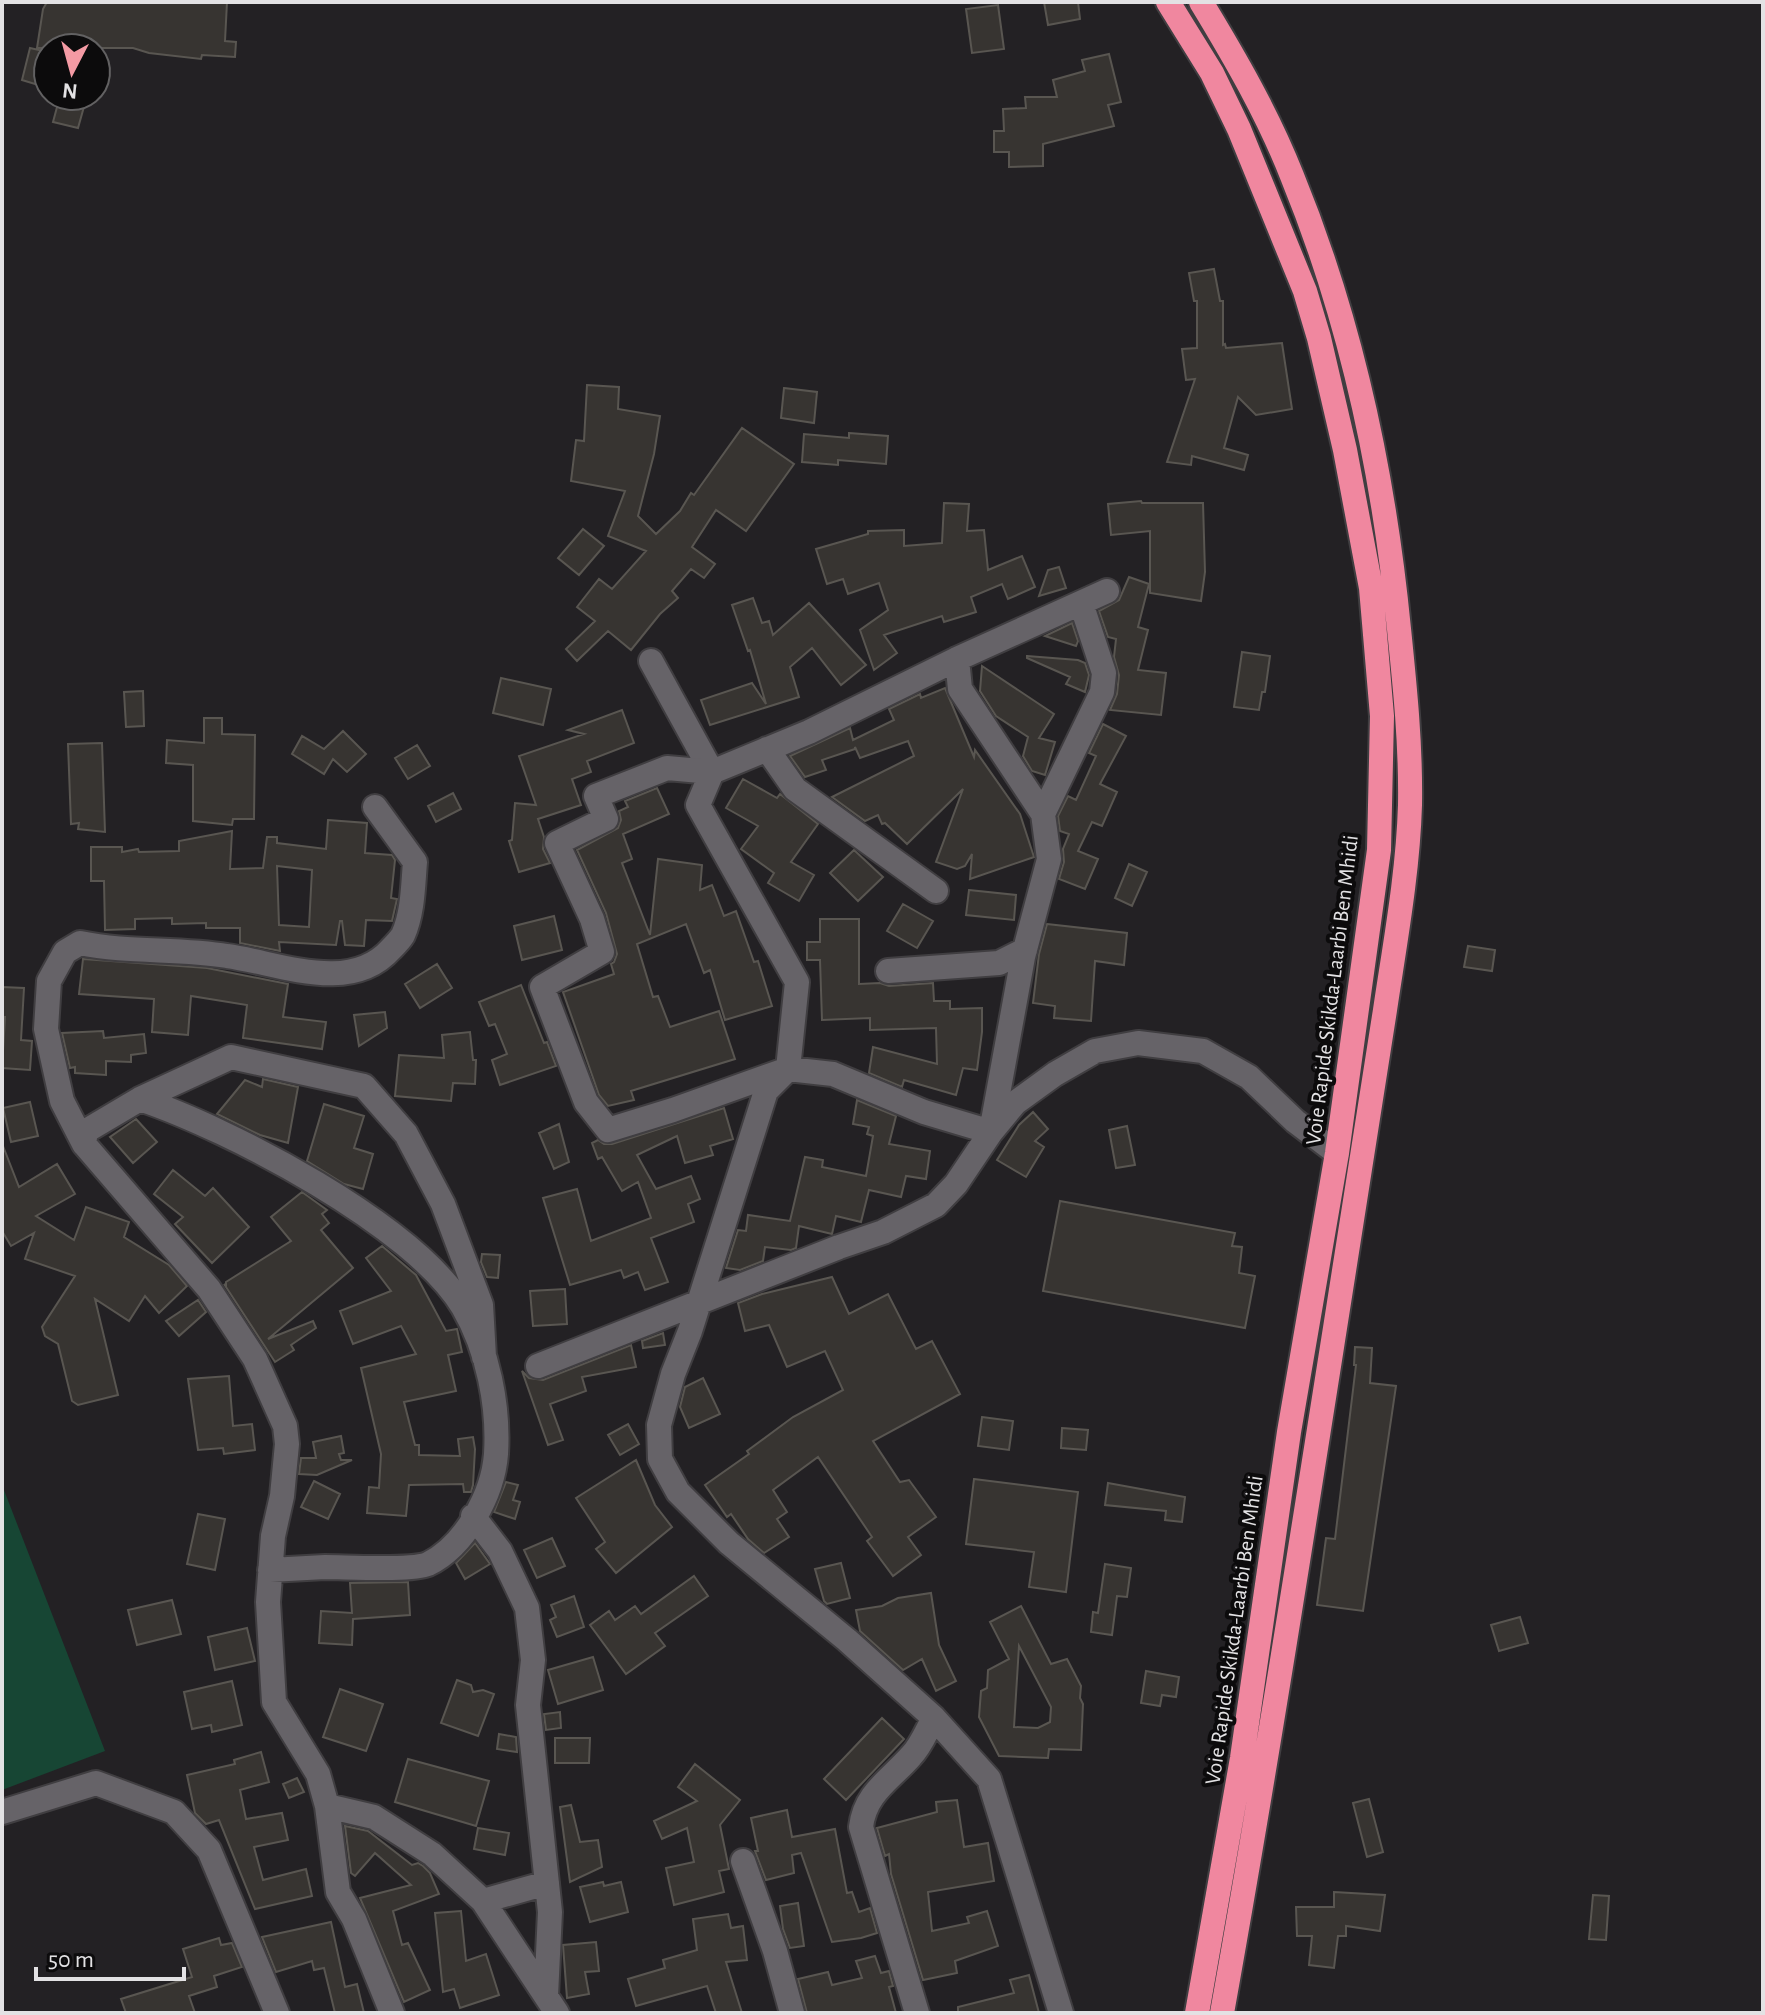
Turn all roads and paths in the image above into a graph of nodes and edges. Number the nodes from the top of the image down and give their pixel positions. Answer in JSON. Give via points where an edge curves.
{"nodes":[{"id":1,"x":1168,"y":2,"type":"edge"},
{"id":2,"x":1201,"y":2,"type":"edge"},
{"id":3,"x":1107,"y":591,"type":"dead end"},
{"id":4,"x":1081,"y":603,"type":"junction"},
{"id":5,"x":957,"y":659,"type":"junction"},
{"id":6,"x":651,"y":661,"type":"dead end"},
{"id":7,"x":767,"y":749,"type":"junction"},
{"id":8,"x":712,"y":772,"type":"junction"},
{"id":9,"x":375,"y":807,"type":"dead end"},
{"id":10,"x":1043,"y":814,"type":"junction"},
{"id":11,"x":936,"y":891,"type":"dead end"},
{"id":12,"x":1025,"y":950,"type":"junction"},
{"id":13,"x":888,"y":971,"type":"dead end"},
{"id":14,"x":788,"y":1069,"type":"junction"},
{"id":15,"x":140,"y":1099,"type":"junction"},
{"id":16,"x":991,"y":1132,"type":"junction"},
{"id":17,"x":84,"y":1144,"type":"junction"},
{"id":18,"x":1337,"y":1153,"type":"junction"},
{"id":19,"x":699,"y":1304,"type":"junction"},
{"id":20,"x":484,"y":1357,"type":"junction"},
{"id":21,"x":538,"y":1366,"type":"dead end"},
{"id":22,"x":473,"y":1516,"type":"junction"},
{"id":23,"x":270,"y":1570,"type":"junction"},
{"id":24,"x":934,"y":1718,"type":"junction"},
{"id":25,"x":327,"y":1806,"type":"junction"},
{"id":26,"x":2,"y":1812,"type":"edge"},
{"id":27,"x":743,"y":1861,"type":"dead end"},
{"id":28,"x":547,"y":1883,"type":"junction"},
{"id":29,"x":483,"y":1901,"type":"junction"},
{"id":30,"x":551,"y":2004,"type":"edge"},
{"id":31,"x":277,"y":2013,"type":"edge"},
{"id":32,"x":392,"y":2013,"type":"edge"},
{"id":33,"x":792,"y":2013,"type":"edge"},
{"id":34,"x":917,"y":2013,"type":"edge"},
{"id":35,"x":1061,"y":2013,"type":"edge"},
{"id":36,"x":1197,"y":2013,"type":"edge"},
{"id":37,"x":1222,"y":2013,"type":"edge"}],
"edges":[{"from":1,"to":18,"type":"highway","name":"Voie Rapide Skikda-Laarbi Ben Mhidi","via":[[1239,129],[1305,291],[1333,394],[1371,588],[1382,716],[1379,850]]},
{"from":2,"to":37,"type":"highway","via":[[1249,84],[1291,173],[1354,366],[1395,587],[1410,804],[1375,1075]]},
{"from":3,"to":4,"type":"street"},
{"from":4,"to":5,"type":"street"},
{"from":4,"to":10,"type":"street","via":[[1104,673],[1102,692]]},
{"from":5,"to":7,"type":"street"},
{"from":5,"to":10,"type":"street","via":[[960,689]]},
{"from":6,"to":8,"type":"street"},
{"from":7,"to":8,"type":"street"},
{"from":7,"to":11,"type":"street","via":[[795,789]]},
{"from":8,"to":14,"type":"street","via":[[698,805],[797,982]]},
{"from":8,"to":14,"type":"street","via":[[667,768],[596,796],[606,819],[557,843],[602,952],[542,987],[586,1102],[608,1130]]},
{"from":9,"to":17,"type":"street","via":[[415,862],[402,936],[380,961],[360,971],[326,973],[228,956],[80,943],[65,952],[49,981],[46,1029],[62,1101]]},
{"from":10,"to":12,"type":"street","via":[[1049,859]]},
{"from":12,"to":13,"type":"street","via":[[999,963]]},
{"from":12,"to":16,"type":"street"},
{"from":14,"to":16,"type":"street","via":[[833,1074],[924,1112]]},
{"from":14,"to":19,"type":"street","via":[[766,1091]]},
{"from":15,"to":17,"type":"street","via":[[86,1131]]},
{"from":15,"to":20,"type":"street","via":[[301,1175],[380,1226],[425,1261],[463,1307]]},
{"from":15,"to":20,"type":"street","via":[[231,1057],[364,1086],[406,1134],[443,1204],[481,1305]]},
{"from":16,"to":18,"type":"street","via":[[1015,1103],[1055,1074],[1095,1051],[1138,1043],[1203,1051],[1249,1077]]},
{"from":16,"to":19,"type":"street","via":[[936,1205],[883,1232]]},
{"from":17,"to":23,"type":"street","via":[[209,1289],[255,1359],[285,1426],[282,1496]]},
{"from":18,"to":36,"type":"highway","name":"Voie Rapide Skikda-Laarbi Ben Mhidi"},
{"from":19,"to":21,"type":"street"},
{"from":19,"to":24,"type":"street","via":[[659,1425],[660,1459],[678,1492],[729,1543]]},
{"from":20,"to":22,"type":"street","via":[[494,1401],[496,1450],[487,1492]]},
{"from":22,"to":23,"type":"street","via":[[448,1551],[425,1565]]},
{"from":22,"to":28,"type":"street","via":[[500,1551],[527,1608],[533,1660],[528,1705]]},
{"from":23,"to":25,"type":"street","via":[[274,1702],[318,1774]]},
{"from":24,"to":34,"type":"street","via":[[914,1754],[863,1809],[861,1827]]},
{"from":24,"to":35,"type":"street","via":[[989,1779]]},
{"from":25,"to":29,"type":"street","via":[[374,1817],[432,1854]]},
{"from":25,"to":32,"type":"street","via":[[338,1892]]},
{"from":26,"to":31,"type":"street","via":[[96,1783],[174,1812],[209,1850]]},
{"from":27,"to":33,"type":"street"},
{"from":28,"to":29,"type":"street"},
{"from":28,"to":30,"type":"street"},
{"from":29,"to":30,"type":"street"}]}
